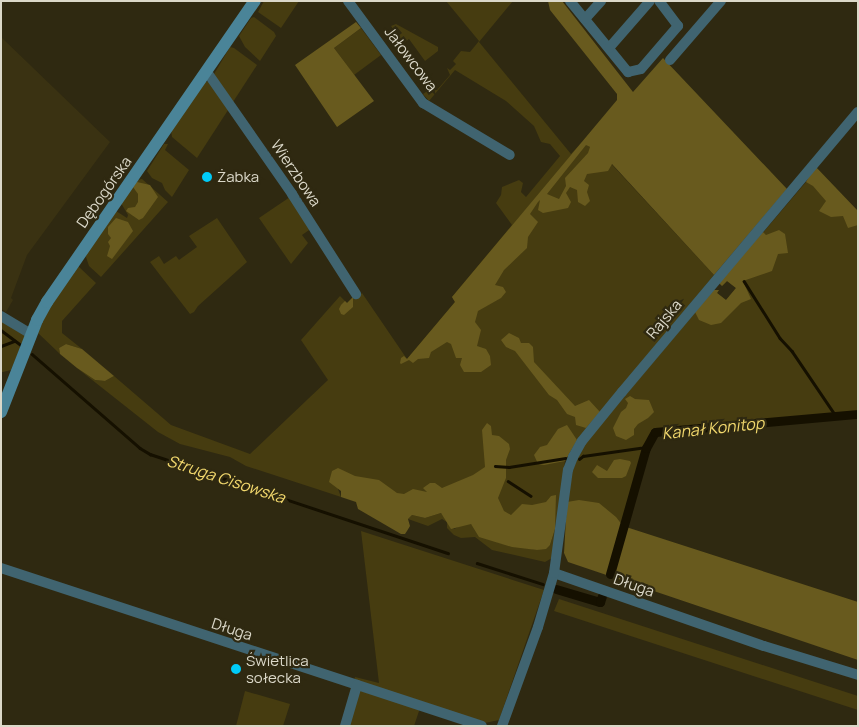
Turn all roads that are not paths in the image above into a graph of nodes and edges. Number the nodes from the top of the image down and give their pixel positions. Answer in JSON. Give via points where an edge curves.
{"nodes":[{"id":1,"x":255,"y":1,"type":"edge"},
{"id":2,"x":348,"y":1,"type":"edge"},
{"id":3,"x":570,"y":1,"type":"edge"},
{"id":4,"x":601,"y":1,"type":"edge"},
{"id":5,"x":650,"y":1,"type":"edge"},
{"id":6,"x":659,"y":1,"type":"edge"},
{"id":7,"x":721,"y":1,"type":"edge"},
{"id":8,"x":585,"y":19,"type":"junction"},
{"id":9,"x":609,"y":48,"type":"junction"},
{"id":10,"x":670,"y":60,"type":"dead end"},
{"id":11,"x":207,"y":72,"type":"junction"},
{"id":12,"x":858,"y":112,"type":"edge"},
{"id":13,"x":510,"y":155,"type":"dead end"},
{"id":14,"x":356,"y":294,"type":"dead end"},
{"id":15,"x":1,"y":316,"type":"edge"},
{"id":16,"x":31,"y":334,"type":"junction"},
{"id":17,"x":1,"y":412,"type":"edge"},
{"id":18,"x":1,"y":568,"type":"edge"},
{"id":19,"x":554,"y":573,"type":"junction"},
{"id":20,"x":858,"y":675,"type":"edge"},
{"id":21,"x":357,"y":685,"type":"junction"},
{"id":22,"x":345,"y":726,"type":"edge"},
{"id":23,"x":482,"y":726,"type":"edge"},
{"id":24,"x":502,"y":726,"type":"edge"}],
"edges":[{"from":1,"to":11,"type":"street","name":"Dębogórska"},
{"from":2,"to":13,"type":"street","name":"Jałowcowa","via":[[423,103]]},
{"from":3,"to":8,"type":"street"},
{"from":4,"to":8,"type":"street"},
{"from":5,"to":9,"type":"street"},
{"from":6,"to":9,"type":"street","via":[[678,26],[641,69],[628,72]]},
{"from":7,"to":10,"type":"street"},
{"from":8,"to":9,"type":"street"},
{"from":11,"to":14,"type":"street","name":"Wierzbowa"},
{"from":11,"to":16,"type":"street","name":"Dębogórska","via":[[47,302]]},
{"from":12,"to":19,"type":"street","name":"Rajska","via":[[582,441],[568,470]]},
{"from":15,"to":16,"type":"street"},
{"from":16,"to":17,"type":"street","name":"Dębogórska"},
{"from":18,"to":21,"type":"street","name":"Długa"},
{"from":19,"to":20,"type":"street","name":"Długa"},
{"from":19,"to":24,"type":"street"},
{"from":21,"to":22,"type":"street"},
{"from":21,"to":23,"type":"street","name":"Długa"}]}
